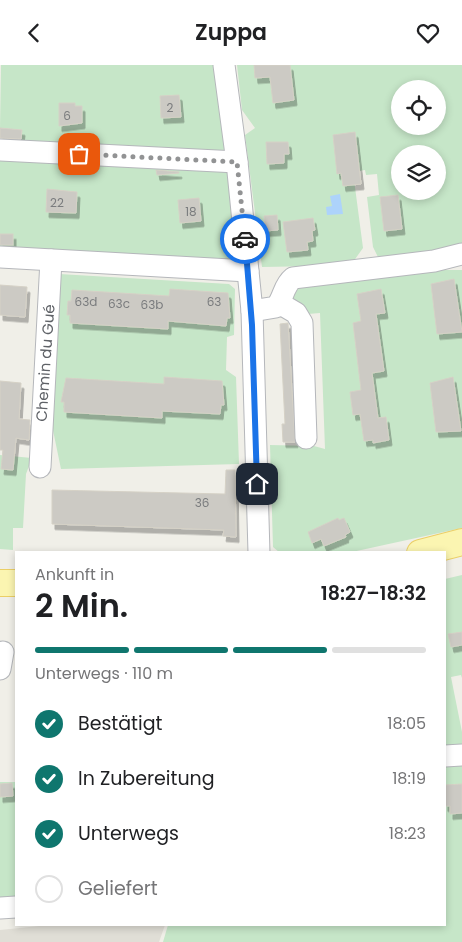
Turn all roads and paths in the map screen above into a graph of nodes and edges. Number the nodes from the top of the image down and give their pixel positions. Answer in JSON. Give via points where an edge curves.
{"nodes":[{"id":1,"x":224,"y":65,"type":"edge"},
{"id":2,"x":0,"y":150,"type":"edge"},
{"id":3,"x":237,"y":162,"type":"junction"},
{"id":4,"x":462,"y":254,"type":"edge"},
{"id":5,"x":0,"y":257,"type":"edge"},
{"id":6,"x":51,"y":260,"type":"junction"},
{"id":7,"x":248,"y":271,"type":"junction"},
{"id":8,"x":280,"y":303,"type":"junction"},
{"id":9,"x":252,"y":311,"type":"junction"},
{"id":10,"x":306,"y":438,"type":"dead end"},
{"id":11,"x":40,"y":467,"type":"dead end"},
{"id":12,"x":462,"y":542,"type":"edge"},
{"id":13,"x":259,"y":551,"type":"edge"},
{"id":14,"x":439,"y":551,"type":"edge"},
{"id":15,"x":446,"y":555,"type":"edge"},
{"id":16,"x":462,"y":556,"type":"edge"},
{"id":17,"x":0,"y":566,"type":"edge"},
{"id":18,"x":15,"y":566,"type":"edge"},
{"id":19,"x":0,"y":583,"type":"edge"},
{"id":20,"x":15,"y":583,"type":"edge"},
{"id":21,"x":462,"y":755,"type":"edge"},
{"id":22,"x":446,"y":756,"type":"edge"},
{"id":23,"x":0,"y":907,"type":"edge"},
{"id":24,"x":15,"y":907,"type":"edge"}],
"edges":[{"from":1,"to":3,"type":"street"},
{"from":2,"to":3,"type":"street"},
{"from":3,"to":7,"type":"street"},
{"from":4,"to":8,"type":"street","via":[[434,261],[293,278],[286,285]]},
{"from":5,"to":6,"type":"street"},
{"from":6,"to":7,"type":"street"},
{"from":6,"to":11,"type":"street","name":"Chemin du Gué"},
{"from":7,"to":9,"type":"street"},
{"from":8,"to":9,"type":"street","via":[[272,309]]},
{"from":8,"to":10,"type":"street","via":[[296,313],[302,323]]},
{"from":9,"to":13,"type":"street"},
{"from":12,"to":14,"type":"main road"},
{"from":15,"to":16,"type":"main road"},
{"from":17,"to":18,"type":"main road"},
{"from":19,"to":20,"type":"main road"},
{"from":21,"to":22,"type":"street"},
{"from":23,"to":24,"type":"street"}]}
